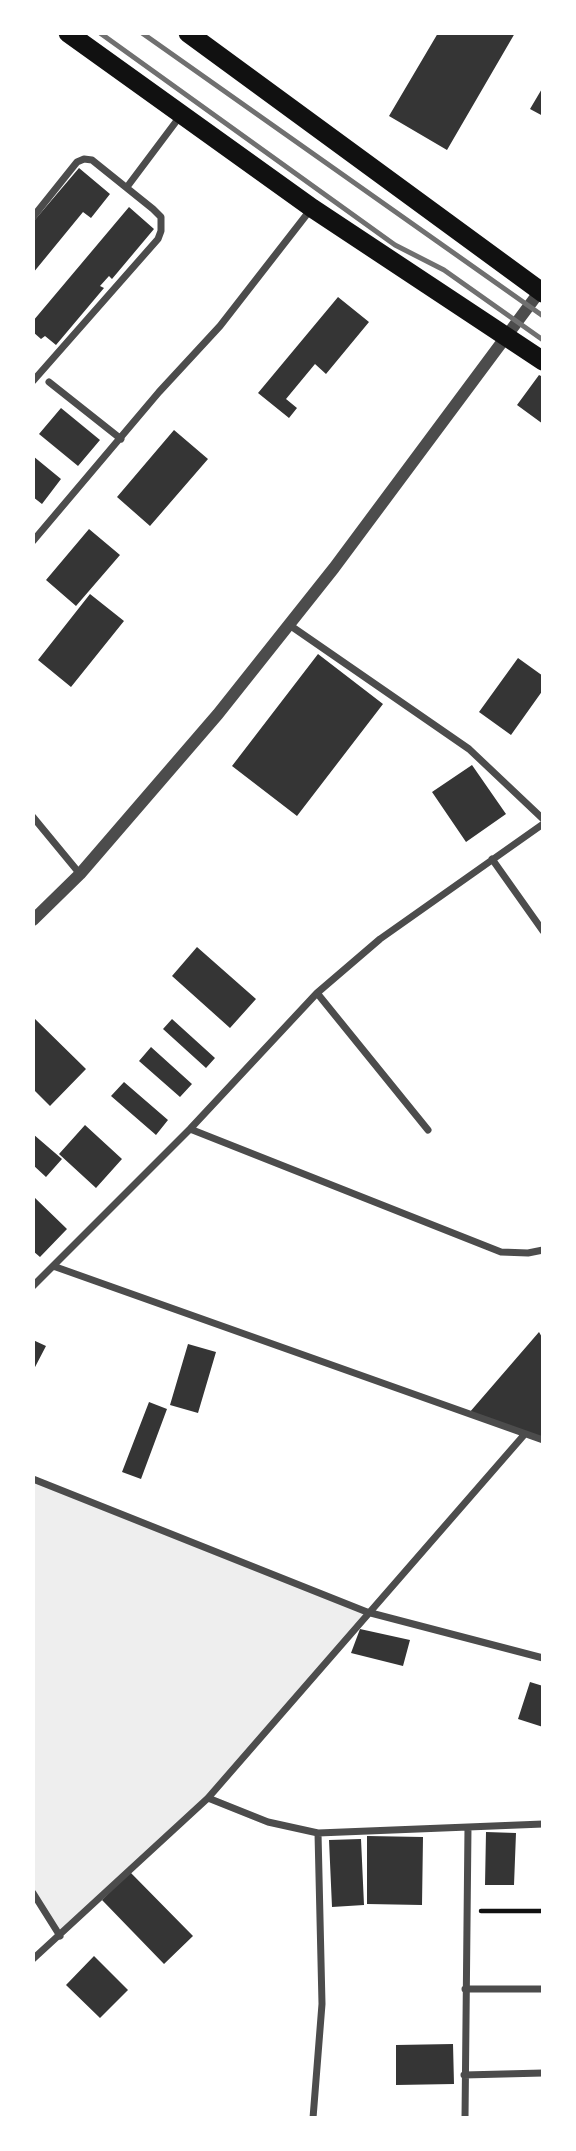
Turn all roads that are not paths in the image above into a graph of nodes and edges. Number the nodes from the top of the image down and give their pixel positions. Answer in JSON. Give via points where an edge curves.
{"nodes":[{"id":1,"x":68,"y":33,"type":"edge"},
{"id":2,"x":188,"y":33,"type":"edge"},
{"id":3,"x":181,"y":114,"type":"junction"},
{"id":4,"x":127,"y":187,"type":"junction"},
{"id":5,"x":312,"y":208,"type":"junction"},
{"id":6,"x":33,"y":217,"type":"edge"},
{"id":7,"x":541,"y":292,"type":"edge"},
{"id":8,"x":507,"y":336,"type":"junction"},
{"id":9,"x":543,"y":361,"type":"edge"},
{"id":10,"x":33,"y":366,"type":"edge"},
{"id":11,"x":41,"y":372,"type":"junction"},
{"id":12,"x":33,"y":380,"type":"edge"},
{"id":13,"x":49,"y":382,"type":"dead end"},
{"id":14,"x":121,"y":439,"type":"junction"},
{"id":15,"x":33,"y":541,"type":"edge"},
{"id":16,"x":288,"y":624,"type":"junction"},
{"id":17,"x":33,"y":817,"type":"edge"},
{"id":18,"x":543,"y":819,"type":"edge"},
{"id":19,"x":543,"y":824,"type":"edge"},
{"id":20,"x":492,"y":859,"type":"junction"},
{"id":21,"x":80,"y":874,"type":"junction"},
{"id":22,"x":33,"y":920,"type":"edge"},
{"id":23,"x":543,"y":931,"type":"edge"},
{"id":24,"x":317,"y":993,"type":"junction"},
{"id":25,"x":190,"y":1129,"type":"junction"},
{"id":26,"x":428,"y":1130,"type":"dead end"},
{"id":27,"x":543,"y":1250,"type":"edge"},
{"id":28,"x":52,"y":1266,"type":"junction"},
{"id":29,"x":33,"y":1286,"type":"edge"},
{"id":30,"x":523,"y":1434,"type":"junction"},
{"id":31,"x":543,"y":1440,"type":"edge"},
{"id":32,"x":33,"y":1479,"type":"edge"},
{"id":33,"x":367,"y":1612,"type":"junction"},
{"id":34,"x":543,"y":1658,"type":"edge"},
{"id":35,"x":208,"y":1798,"type":"junction"},
{"id":36,"x":543,"y":1824,"type":"edge"},
{"id":37,"x":468,"y":1827,"type":"junction"},
{"id":38,"x":318,"y":1833,"type":"junction"},
{"id":39,"x":33,"y":1894,"type":"edge"},
{"id":40,"x":61,"y":1936,"type":"junction"},
{"id":41,"x":33,"y":1959,"type":"edge"},
{"id":42,"x":465,"y":1989,"type":"junction"},
{"id":43,"x":543,"y":1989,"type":"edge"},
{"id":44,"x":543,"y":2073,"type":"edge"},
{"id":45,"x":464,"y":2075,"type":"junction"},
{"id":46,"x":313,"y":2118,"type":"edge"},
{"id":47,"x":465,"y":2118,"type":"edge"}],
"edges":[{"from":1,"to":3,"type":"highway"},
{"from":2,"to":7,"type":"highway"},
{"from":3,"to":4,"type":"street"},
{"from":3,"to":5,"type":"highway"},
{"from":4,"to":6,"type":"street","via":[[92,160],[83,159]]},
{"from":4,"to":11,"type":"street","via":[[161,218],[158,239]]},
{"from":5,"to":8,"type":"highway"},
{"from":5,"to":14,"type":"street","via":[[220,326]]},
{"from":7,"to":8,"type":"street"},
{"from":8,"to":9,"type":"highway"},
{"from":8,"to":16,"type":"street"},
{"from":10,"to":11,"type":"street"},
{"from":11,"to":12,"type":"street"},
{"from":13,"to":14,"type":"street"},
{"from":14,"to":15,"type":"street"},
{"from":16,"to":18,"type":"street","via":[[469,749]]},
{"from":16,"to":21,"type":"street","via":[[218,714]]},
{"from":17,"to":21,"type":"street"},
{"from":19,"to":20,"type":"street"},
{"from":20,"to":23,"type":"street"},
{"from":20,"to":24,"type":"street","via":[[380,939]]},
{"from":21,"to":22,"type":"street"},
{"from":24,"to":25,"type":"street"},
{"from":24,"to":26,"type":"street"},
{"from":25,"to":27,"type":"street","via":[[500,1252]]},
{"from":25,"to":28,"type":"street"},
{"from":28,"to":29,"type":"street"},
{"from":28,"to":30,"type":"street"},
{"from":30,"to":31,"type":"street"},
{"from":30,"to":33,"type":"street"},
{"from":32,"to":33,"type":"street"},
{"from":33,"to":34,"type":"street"},
{"from":33,"to":35,"type":"street"},
{"from":35,"to":38,"type":"street","via":[[268,1822]]},
{"from":35,"to":40,"type":"street"},
{"from":36,"to":37,"type":"street"},
{"from":37,"to":38,"type":"street"},
{"from":37,"to":42,"type":"street"},
{"from":38,"to":46,"type":"street","via":[[322,2004]]},
{"from":39,"to":40,"type":"street"},
{"from":40,"to":41,"type":"street"},
{"from":42,"to":43,"type":"street"},
{"from":42,"to":45,"type":"street"},
{"from":44,"to":45,"type":"street"},
{"from":45,"to":47,"type":"street"}]}
